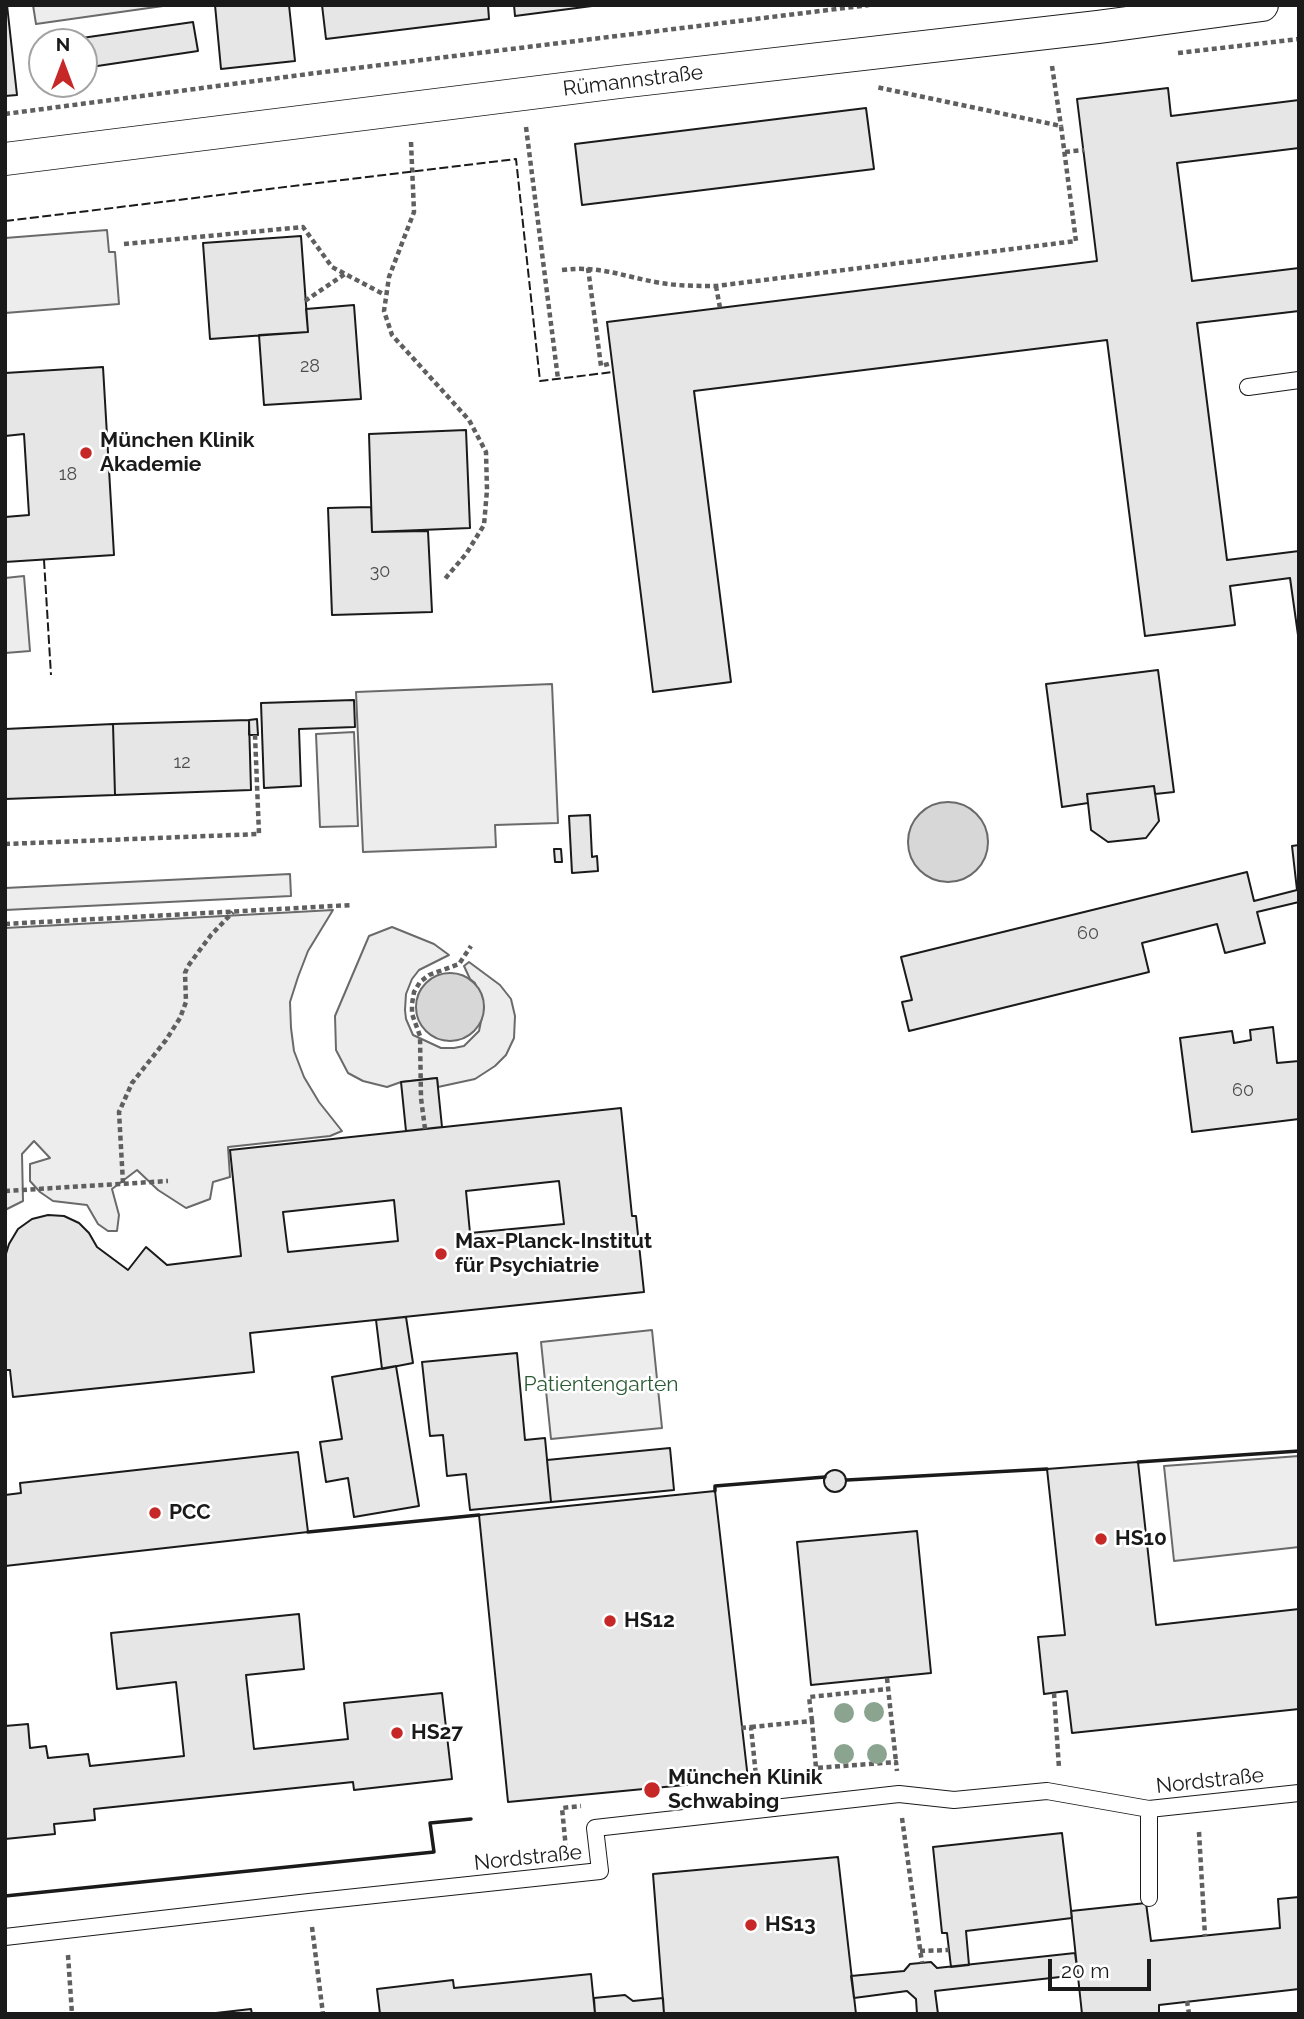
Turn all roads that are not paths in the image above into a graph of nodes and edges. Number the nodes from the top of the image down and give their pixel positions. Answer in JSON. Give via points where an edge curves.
{"nodes":[{"id":1,"x":1262,"y":5,"type":"edge"},
{"id":2,"x":5,"y":159,"type":"edge"},
{"id":3,"x":1299,"y":380,"type":"edge"},
{"id":4,"x":1248,"y":387,"type":"dead end"},
{"id":5,"x":1299,"y":1793,"type":"edge"},
{"id":6,"x":1149,"y":1809,"type":"junction"},
{"id":7,"x":1149,"y":1898,"type":"dead end"},
{"id":8,"x":5,"y":1937,"type":"edge"}],
"edges":[{"from":1,"to":2,"type":"street","name":"Rümannstraße"},
{"from":3,"to":4,"type":"lane"},
{"from":5,"to":6,"type":"lane","name":"Nordstraße"},
{"from":6,"to":7,"type":"lane"},
{"from":6,"to":8,"type":"lane","name":"Nordstraße","via":[[1047,1791],[954,1800],[899,1794],[595,1828],[600,1871]]}]}
